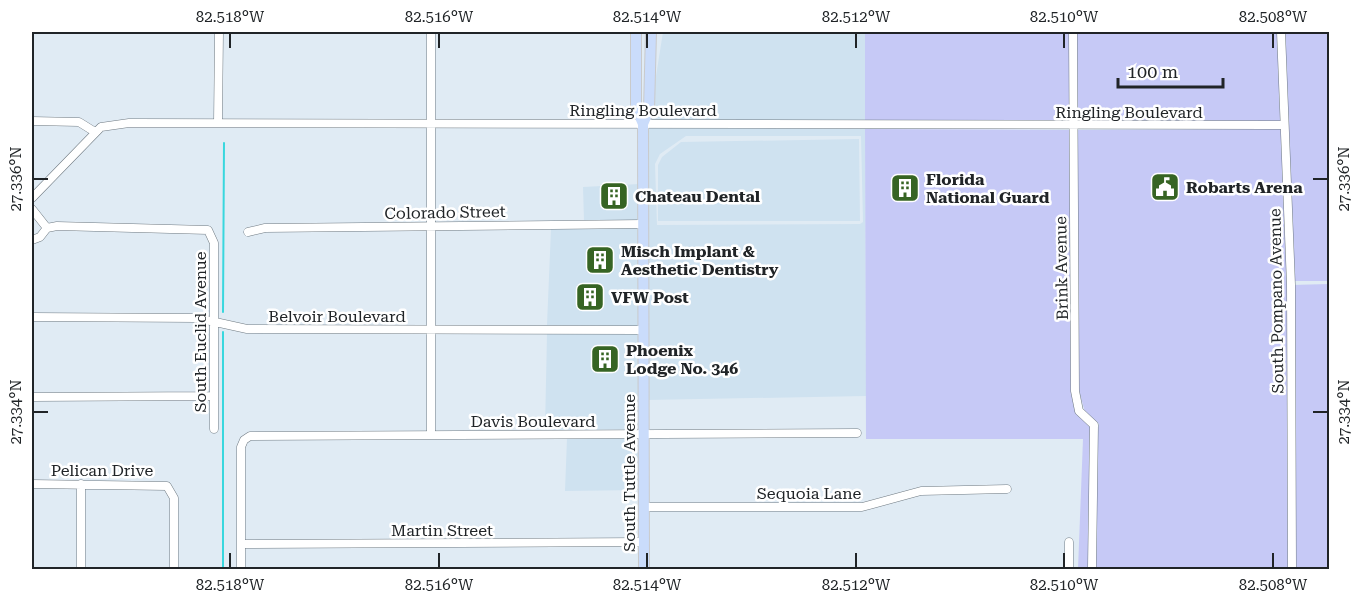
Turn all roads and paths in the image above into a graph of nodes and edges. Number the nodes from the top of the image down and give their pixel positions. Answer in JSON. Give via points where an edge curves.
{"nodes":[{"id":1,"x":219,"y":32,"type":"edge"},
{"id":2,"x":430,"y":32,"type":"edge"},
{"id":3,"x":636,"y":32,"type":"edge"},
{"id":4,"x":651,"y":32,"type":"edge"},
{"id":5,"x":1073,"y":32,"type":"edge"},
{"id":6,"x":1281,"y":32,"type":"edge"},
{"id":7,"x":32,"y":121,"type":"edge"},
{"id":8,"x":218,"y":123,"type":"junction"},
{"id":9,"x":430,"y":123,"type":"junction"},
{"id":10,"x":643,"y":124,"type":"junction"},
{"id":11,"x":1284,"y":125,"type":"junction"},
{"id":12,"x":1073,"y":126,"type":"junction"},
{"id":13,"x":95,"y":132,"type":"junction"},
{"id":14,"x":32,"y":198,"type":"edge"},
{"id":15,"x":32,"y":209,"type":"edge"},
{"id":16,"x":643,"y":224,"type":"junction"},
{"id":17,"x":430,"y":225,"type":"junction"},
{"id":18,"x":47,"y":228,"type":"junction"},
{"id":19,"x":248,"y":232,"type":"dead end"},
{"id":20,"x":32,"y":240,"type":"edge"},
{"id":21,"x":32,"y":317,"type":"edge"},
{"id":22,"x":213,"y":320,"type":"junction"},
{"id":23,"x":430,"y":329,"type":"junction"},
{"id":24,"x":644,"y":330,"type":"junction"},
{"id":25,"x":214,"y":396,"type":"junction"},
{"id":26,"x":32,"y":397,"type":"edge"},
{"id":27,"x":214,"y":429,"type":"dead end"},
{"id":28,"x":644,"y":433,"type":"junction"},
{"id":29,"x":857,"y":433,"type":"dead end"},
{"id":30,"x":431,"y":435,"type":"junction"},
{"id":31,"x":32,"y":484,"type":"edge"},
{"id":32,"x":81,"y":484,"type":"junction"},
{"id":33,"x":1007,"y":489,"type":"dead end"},
{"id":34,"x":644,"y":507,"type":"junction"},
{"id":35,"x":644,"y":542,"type":"junction"},
{"id":36,"x":1069,"y":542,"type":"dead end"},
{"id":37,"x":241,"y":544,"type":"junction"},
{"id":38,"x":1092,"y":567,"type":"dead end"},
{"id":39,"x":81,"y":570,"type":"edge"},
{"id":40,"x":174,"y":570,"type":"edge"},
{"id":41,"x":241,"y":570,"type":"edge"},
{"id":42,"x":644,"y":570,"type":"edge"},
{"id":43,"x":1069,"y":570,"type":"edge"},
{"id":44,"x":1292,"y":570,"type":"edge"}],
"edges":[{"from":1,"to":8,"type":"street"},
{"from":2,"to":9,"type":"street"},
{"from":3,"to":10,"type":"main road","via":[[636,108]]},
{"from":4,"to":10,"type":"main road","via":[[649,110]]},
{"from":5,"to":12,"type":"street","name":"Brink Avenue"},
{"from":6,"to":11,"type":"street","name":"South Pompano Avenue"},
{"from":7,"to":13,"type":"street","via":[[79,122]]},
{"from":8,"to":9,"type":"street","name":"Ringling Boulevard"},
{"from":8,"to":13,"type":"street","name":"Ringling Boulevard","via":[[111,124]]},
{"from":9,"to":10,"type":"street","name":"Ringling Boulevard"},
{"from":9,"to":17,"type":"street"},
{"from":10,"to":12,"type":"street","name":"Ringling Boulevard"},
{"from":10,"to":16,"type":"main road","name":"South Tuttle Avenue"},
{"from":11,"to":12,"type":"street","name":"Ringling Boulevard"},
{"from":11,"to":44,"type":"street","name":"South Pompano Avenue","via":[[1291,285]]},
{"from":12,"to":38,"type":"street","name":"Brink Avenue","via":[[1075,391],[1082,415],[1094,425]]},
{"from":13,"to":14,"type":"street"},
{"from":15,"to":18,"type":"street"},
{"from":16,"to":17,"type":"street","name":"Colorado Street"},
{"from":16,"to":24,"type":"main road","name":"South Tuttle Avenue"},
{"from":17,"to":19,"type":"street","name":"Colorado Street","via":[[265,228]]},
{"from":17,"to":23,"type":"street"},
{"from":18,"to":20,"type":"street"},
{"from":18,"to":22,"type":"street","name":"South Euclid Avenue","via":[[203,228],[214,243]]},
{"from":21,"to":22,"type":"street","name":"Belvoir Boulevard"},
{"from":22,"to":23,"type":"street","name":"Belvoir Boulevard","via":[[247,329]]},
{"from":22,"to":25,"type":"street","name":"South Euclid Avenue"},
{"from":23,"to":24,"type":"street","name":"Belvoir Boulevard"},
{"from":23,"to":30,"type":"street"},
{"from":24,"to":28,"type":"main road","name":"South Tuttle Avenue"},
{"from":25,"to":26,"type":"street"},
{"from":25,"to":27,"type":"street","name":"South Euclid Avenue"},
{"from":28,"to":29,"type":"street","name":"Davis Boulevard"},
{"from":28,"to":30,"type":"street","name":"Davis Boulevard"},
{"from":28,"to":34,"type":"main road","name":"South Tuttle Avenue"},
{"from":30,"to":37,"type":"street","name":"Davis Boulevard","via":[[246,437],[241,447]]},
{"from":31,"to":32,"type":"street","name":"Pelican Drive"},
{"from":32,"to":39,"type":"street"},
{"from":32,"to":40,"type":"street","name":"Pelican Drive","via":[[162,484],[171,489]]},
{"from":33,"to":34,"type":"street","name":"Sequoia Lane","via":[[921,491],[862,507]]},
{"from":34,"to":35,"type":"main road","name":"South Tuttle Avenue"},
{"from":35,"to":37,"type":"street","name":"Martin Street"},
{"from":35,"to":42,"type":"main road","name":"South Tuttle Avenue"},
{"from":36,"to":43,"type":"street"},
{"from":37,"to":41,"type":"street"}]}
